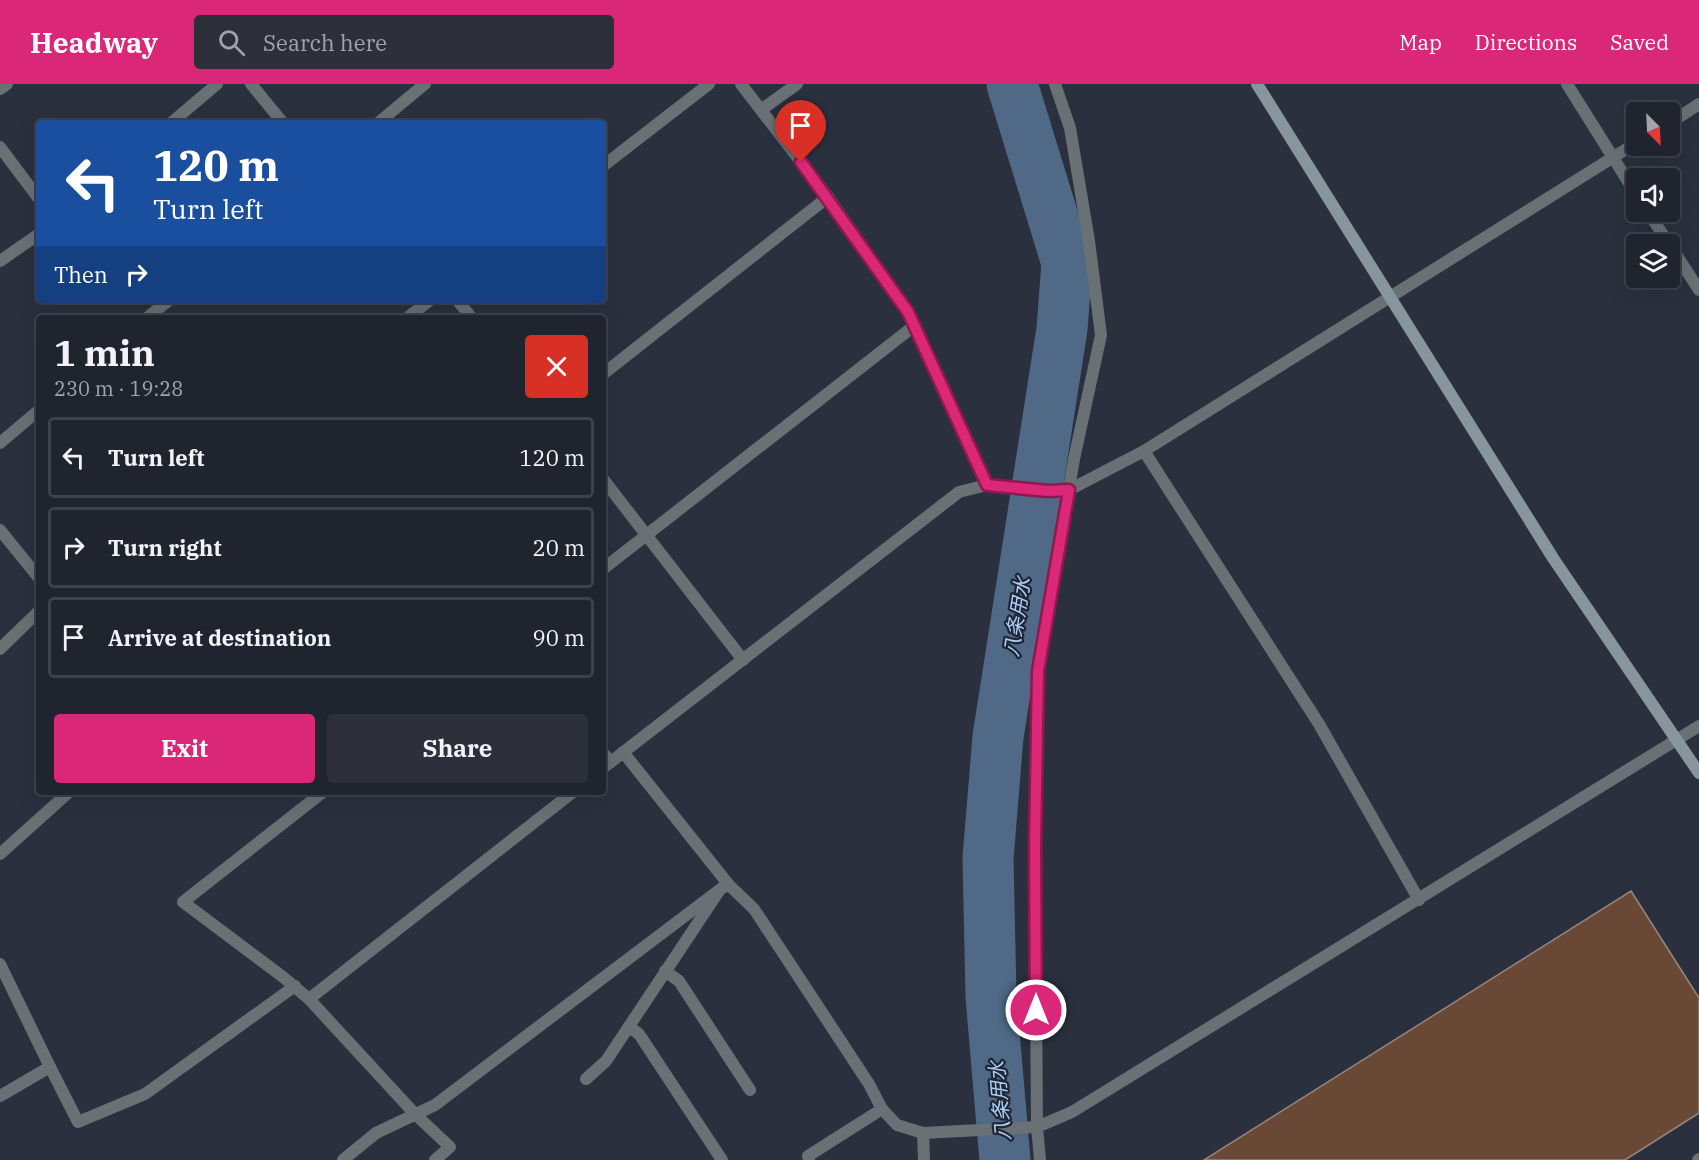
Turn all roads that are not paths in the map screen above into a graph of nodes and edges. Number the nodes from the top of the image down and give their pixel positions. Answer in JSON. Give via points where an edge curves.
{"nodes":[{"id":1,"x":7,"y":84,"type":"edge"},
{"id":2,"x":217,"y":84,"type":"edge"},
{"id":3,"x":251,"y":84,"type":"edge"},
{"id":4,"x":425,"y":84,"type":"edge"},
{"id":5,"x":709,"y":84,"type":"edge"},
{"id":6,"x":741,"y":84,"type":"edge"},
{"id":7,"x":797,"y":84,"type":"edge"},
{"id":8,"x":1055,"y":84,"type":"edge"},
{"id":9,"x":1257,"y":84,"type":"edge"},
{"id":10,"x":1567,"y":84,"type":"edge"},
{"id":11,"x":0,"y":89,"type":"edge"},
{"id":12,"x":1699,"y":104,"type":"edge"},
{"id":13,"x":762,"y":109,"type":"junction"},
{"id":14,"x":1680,"y":116,"type":"edge"},
{"id":15,"x":175,"y":120,"type":"edge"},
{"id":16,"x":281,"y":120,"type":"edge"},
{"id":17,"x":382,"y":120,"type":"edge"},
{"id":18,"x":0,"y":147,"type":"edge"},
{"id":19,"x":1626,"y":150,"type":"edge"},
{"id":20,"x":1613,"y":158,"type":"junction"},
{"id":21,"x":606,"y":164,"type":"edge"},
{"id":22,"x":1626,"y":178,"type":"edge"},
{"id":23,"x":36,"y":195,"type":"edge"},
{"id":24,"x":828,"y":197,"type":"junction"},
{"id":25,"x":36,"y":236,"type":"edge"},
{"id":26,"x":0,"y":261,"type":"edge"},
{"id":27,"x":1680,"y":261,"type":"edge"},
{"id":28,"x":1699,"y":290,"type":"edge"},
{"id":29,"x":1390,"y":297,"type":"junction"},
{"id":30,"x":165,"y":303,"type":"edge"},
{"id":31,"x":426,"y":303,"type":"edge"},
{"id":32,"x":460,"y":303,"type":"edge"},
{"id":33,"x":151,"y":315,"type":"edge"},
{"id":34,"x":412,"y":315,"type":"edge"},
{"id":35,"x":470,"y":315,"type":"edge"},
{"id":36,"x":914,"y":326,"type":"junction"},
{"id":37,"x":606,"y":372,"type":"edge"},
{"id":38,"x":36,"y":413,"type":"edge"},
{"id":39,"x":0,"y":443,"type":"edge"},
{"id":40,"x":1144,"y":451,"type":"junction"},
{"id":41,"x":606,"y":483,"type":"edge"},
{"id":42,"x":987,"y":485,"type":"junction"},
{"id":43,"x":1069,"y":490,"type":"junction"},
{"id":44,"x":0,"y":530,"type":"edge"},
{"id":45,"x":646,"y":534,"type":"junction"},
{"id":46,"x":606,"y":567,"type":"edge"},
{"id":47,"x":36,"y":574,"type":"edge"},
{"id":48,"x":36,"y":614,"type":"edge"},
{"id":49,"x":0,"y":650,"type":"edge"},
{"id":50,"x":743,"y":660,"type":"junction"},
{"id":51,"x":1699,"y":726,"type":"edge"},
{"id":52,"x":1677,"y":740,"type":"junction"},
{"id":53,"x":623,"y":752,"type":"junction"},
{"id":54,"x":606,"y":761,"type":"edge"},
{"id":55,"x":1699,"y":772,"type":"edge"},
{"id":56,"x":66,"y":795,"type":"edge"},
{"id":57,"x":319,"y":795,"type":"edge"},
{"id":58,"x":569,"y":795,"type":"edge"},
{"id":59,"x":0,"y":854,"type":"edge"},
{"id":60,"x":725,"y":886,"type":"junction"},
{"id":61,"x":1419,"y":900,"type":"junction"},
{"id":62,"x":0,"y":964,"type":"edge"},
{"id":63,"x":666,"y":971,"type":"junction"},
{"id":64,"x":295,"y":986,"type":"junction"},
{"id":65,"x":309,"y":999,"type":"junction"},
{"id":66,"x":629,"y":1027,"type":"junction"},
{"id":67,"x":50,"y":1066,"type":"junction"},
{"id":68,"x":586,"y":1079,"type":"dead end"},
{"id":69,"x":750,"y":1090,"type":"dead end"},
{"id":70,"x":0,"y":1095,"type":"edge"},
{"id":71,"x":882,"y":1109,"type":"junction"},
{"id":72,"x":415,"y":1114,"type":"junction"},
{"id":73,"x":1037,"y":1127,"type":"junction"},
{"id":74,"x":923,"y":1134,"type":"junction"},
{"id":75,"x":343,"y":1160,"type":"edge"},
{"id":76,"x":435,"y":1160,"type":"edge"},
{"id":77,"x":722,"y":1160,"type":"edge"},
{"id":78,"x":809,"y":1160,"type":"edge"},
{"id":79,"x":924,"y":1160,"type":"edge"},
{"id":80,"x":1040,"y":1160,"type":"edge"}],
"edges":[{"from":1,"to":11,"type":"street"},
{"from":2,"to":15,"type":"street"},
{"from":3,"to":16,"type":"street"},
{"from":4,"to":17,"type":"street"},
{"from":5,"to":21,"type":"street"},
{"from":6,"to":13,"type":"street"},
{"from":7,"to":13,"type":"street"},
{"from":8,"to":43,"type":"street","via":[[1070,128],[1101,335]]},
{"from":9,"to":29,"type":"street"},
{"from":10,"to":20,"type":"street"},
{"from":12,"to":14,"type":"street"},
{"from":13,"to":24,"type":"street"},
{"from":18,"to":23,"type":"street"},
{"from":19,"to":20,"type":"street"},
{"from":20,"to":22,"type":"street"},
{"from":20,"to":29,"type":"street"},
{"from":24,"to":36,"type":"street"},
{"from":24,"to":37,"type":"street"},
{"from":25,"to":26,"type":"street"},
{"from":27,"to":28,"type":"street"},
{"from":29,"to":40,"type":"street"},
{"from":29,"to":52,"type":"street","via":[[1553,558]]},
{"from":30,"to":33,"type":"street"},
{"from":31,"to":34,"type":"street"},
{"from":32,"to":35,"type":"street"},
{"from":36,"to":42,"type":"street"},
{"from":36,"to":45,"type":"street"},
{"from":38,"to":39,"type":"street"},
{"from":40,"to":43,"type":"street"},
{"from":40,"to":61,"type":"street","via":[[1318,724]]},
{"from":41,"to":45,"type":"street"},
{"from":42,"to":43,"type":"street"},
{"from":42,"to":50,"type":"street","via":[[959,492]]},
{"from":43,"to":73,"type":"street","via":[[1038,671]]},
{"from":44,"to":47,"type":"street"},
{"from":45,"to":46,"type":"street"},
{"from":45,"to":50,"type":"street"},
{"from":48,"to":49,"type":"street"},
{"from":50,"to":53,"type":"street"},
{"from":51,"to":52,"type":"street"},
{"from":52,"to":55,"type":"street"},
{"from":52,"to":61,"type":"street"},
{"from":53,"to":54,"type":"street"},
{"from":53,"to":60,"type":"street"},
{"from":56,"to":59,"type":"street"},
{"from":57,"to":64,"type":"street","via":[[183,902]]},
{"from":58,"to":65,"type":"street"},
{"from":60,"to":63,"type":"street"},
{"from":60,"to":71,"type":"street","via":[[754,909]]},
{"from":60,"to":72,"type":"street","via":[[435,1104]]},
{"from":61,"to":73,"type":"street","via":[[1072,1112]]},
{"from":62,"to":67,"type":"street"},
{"from":63,"to":66,"type":"street"},
{"from":63,"to":69,"type":"street","via":[[680,981]]},
{"from":64,"to":65,"type":"street"},
{"from":64,"to":67,"type":"street","via":[[145,1094],[78,1122]]},
{"from":65,"to":72,"type":"street"},
{"from":66,"to":68,"type":"street","via":[[606,1061]]},
{"from":66,"to":77,"type":"street","via":[[639,1034]]},
{"from":67,"to":70,"type":"street"},
{"from":71,"to":74,"type":"street","via":[[897,1125]]},
{"from":71,"to":78,"type":"street","via":[[808,1156]]},
{"from":72,"to":75,"type":"street","via":[[376,1132]]},
{"from":72,"to":76,"type":"street","via":[[450,1147]]},
{"from":73,"to":74,"type":"street"},
{"from":73,"to":80,"type":"street"},
{"from":74,"to":79,"type":"street"}]}
